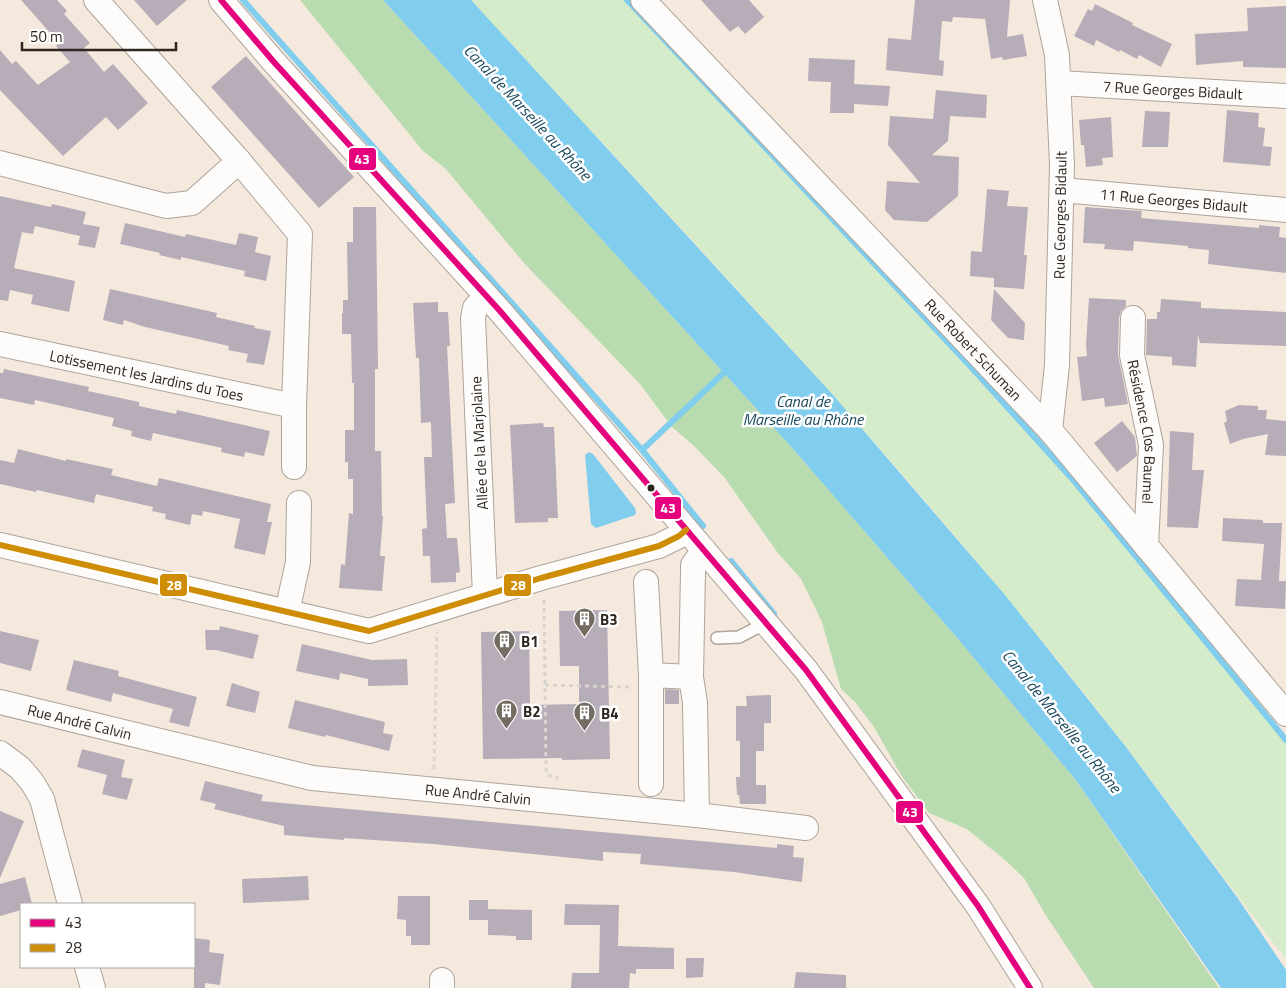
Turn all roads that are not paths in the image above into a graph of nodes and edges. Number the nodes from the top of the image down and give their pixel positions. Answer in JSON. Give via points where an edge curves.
{"nodes":[{"id":1,"x":96,"y":0,"type":"edge"},
{"id":2,"x":221,"y":0,"type":"edge"},
{"id":3,"x":644,"y":0,"type":"edge"},
{"id":4,"x":1045,"y":0,"type":"edge"},
{"id":5,"x":1059,"y":83,"type":"junction"},
{"id":6,"x":1286,"y":96,"type":"edge"},
{"id":7,"x":239,"y":161,"type":"junction"},
{"id":8,"x":0,"y":163,"type":"edge"},
{"id":9,"x":1062,"y":190,"type":"junction"},
{"id":10,"x":1286,"y":210,"type":"edge"},
{"id":11,"x":486,"y":296,"type":"junction"},
{"id":12,"x":1133,"y":318,"type":"dead end"},
{"id":13,"x":0,"y":344,"type":"edge"},
{"id":14,"x":294,"y":406,"type":"junction"},
{"id":15,"x":1050,"y":430,"type":"junction"},
{"id":16,"x":294,"y":467,"type":"dead end"},
{"id":17,"x":299,"y":503,"type":"dead end"},
{"id":18,"x":686,"y":530,"type":"junction"},
{"id":19,"x":0,"y":545,"type":"edge"},
{"id":20,"x":1146,"y":546,"type":"junction"},
{"id":21,"x":704,"y":550,"type":"junction"},
{"id":22,"x":646,"y":582,"type":"dead end"},
{"id":23,"x":485,"y":595,"type":"junction"},
{"id":24,"x":287,"y":612,"type":"junction"},
{"id":25,"x":766,"y":623,"type":"junction"},
{"id":26,"x":717,"y":638,"type":"dead end"},
{"id":27,"x":691,"y":677,"type":"junction"},
{"id":28,"x":651,"y":681,"type":"junction"},
{"id":29,"x":0,"y":702,"type":"edge"},
{"id":30,"x":1286,"y":714,"type":"edge"},
{"id":31,"x":0,"y":753,"type":"edge"},
{"id":32,"x":651,"y":784,"type":"dead end"},
{"id":33,"x":697,"y":814,"type":"junction"},
{"id":34,"x":806,"y":828,"type":"dead end"},
{"id":35,"x":70,"y":903,"type":"edge"},
{"id":36,"x":87,"y":968,"type":"edge"},
{"id":37,"x":93,"y":988,"type":"edge"},
{"id":38,"x":1030,"y":988,"type":"edge"}],
"edges":[{"from":1,"to":7,"type":"street"},
{"from":2,"to":11,"type":"street"},
{"from":3,"to":15,"type":"street","name":"Rue Robert Schuman"},
{"from":4,"to":5,"type":"street","name":"Rue Georges Bidault","via":[[1057,54]]},
{"from":5,"to":6,"type":"street","name":"7 Rue Georges Bidault"},
{"from":5,"to":9,"type":"street","name":"Rue Georges Bidault"},
{"from":7,"to":8,"type":"street","via":[[192,203],[166,206]]},
{"from":7,"to":14,"type":"street","via":[[300,234]]},
{"from":9,"to":10,"type":"street","name":"11 Rue Georges Bidault"},
{"from":9,"to":15,"type":"street","name":"Rue Georges Bidault","via":[[1057,365]]},
{"from":11,"to":18,"type":"street"},
{"from":11,"to":23,"type":"street","name":"Allée de la Marjolaine","via":[[475,308],[473,318]]},
{"from":12,"to":20,"type":"street","name":"Résidence Clos Baumel","via":[[1132,354],[1150,445]]},
{"from":13,"to":14,"type":"street","name":"Lotissement les Jardins du Toes"},
{"from":14,"to":16,"type":"street"},
{"from":15,"to":20,"type":"street","name":"Rue Robert Schuman"},
{"from":17,"to":24,"type":"street","via":[[298,562]]},
{"from":18,"to":21,"type":"street"},
{"from":18,"to":23,"type":"street","via":[[659,546]]},
{"from":19,"to":24,"type":"street"},
{"from":20,"to":30,"type":"street","name":"Rue Robert Schuman"},
{"from":21,"to":25,"type":"street"},
{"from":21,"to":27,"type":"street","via":[[693,565]]},
{"from":22,"to":28,"type":"street"},
{"from":23,"to":24,"type":"street","via":[[369,631]]},
{"from":25,"to":26,"type":"lane","via":[[739,636]]},
{"from":25,"to":38,"type":"street","via":[[806,670],[972,899]]},
{"from":27,"to":28,"type":"street"},
{"from":27,"to":33,"type":"street","via":[[695,703]]},
{"from":28,"to":32,"type":"street"},
{"from":29,"to":33,"type":"street","name":"Rue André Calvin","via":[[312,778]]},
{"from":31,"to":35,"type":"street","via":[[20,768],[42,799]]},
{"from":33,"to":34,"type":"street","name":"Rue André Calvin"},
{"from":36,"to":37,"type":"street"}]}
